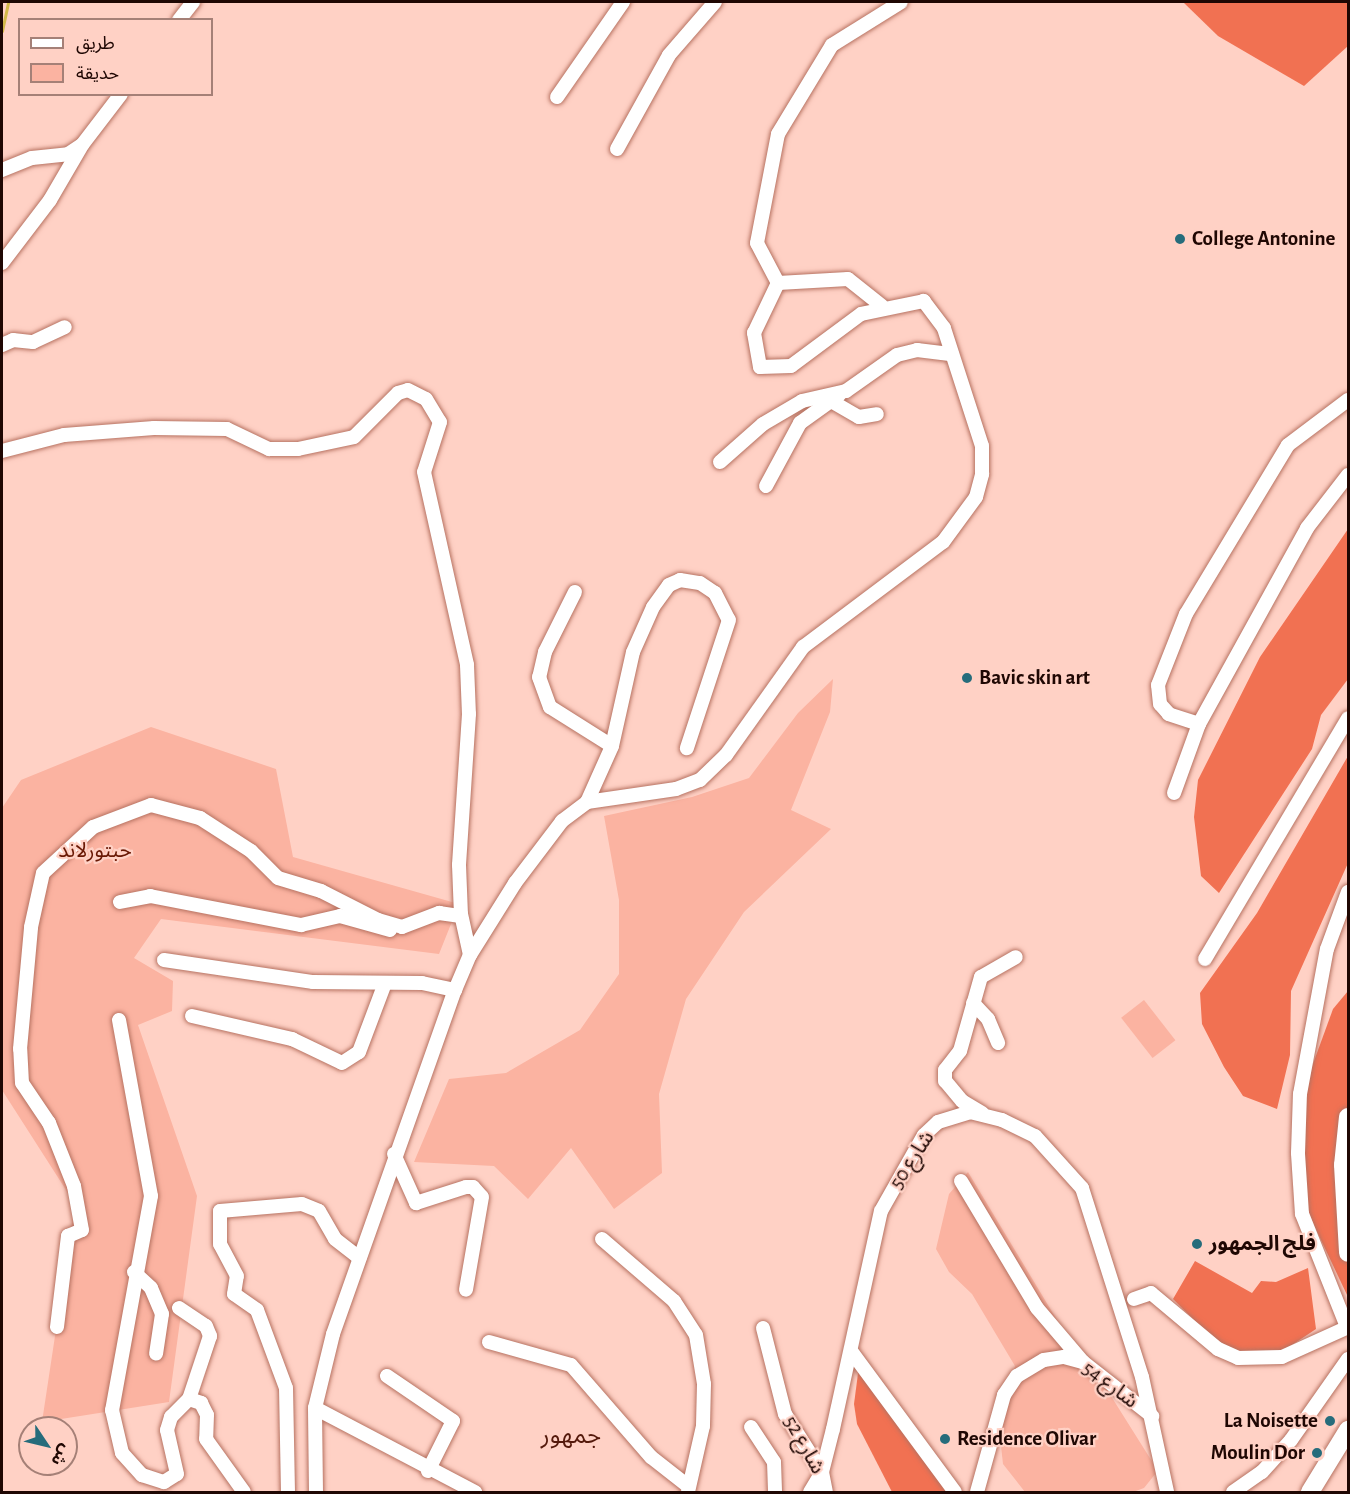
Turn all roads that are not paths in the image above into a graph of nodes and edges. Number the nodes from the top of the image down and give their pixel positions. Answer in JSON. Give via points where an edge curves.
{"nodes":[{"id":1,"x":193,"y":2,"type":"edge"},
{"id":2,"x":623,"y":2,"type":"edge"},
{"id":3,"x":715,"y":2,"type":"edge"},
{"id":4,"x":901,"y":2,"type":"edge"},
{"id":5,"x":181,"y":18,"type":"edge"},
{"id":6,"x":119,"y":96,"type":"edge"},
{"id":7,"x":557,"y":97,"type":"dead end"},
{"id":8,"x":82,"y":145,"type":"junction"},
{"id":9,"x":617,"y":149,"type":"dead end"},
{"id":10,"x":2,"y":170,"type":"edge"},
{"id":11,"x":2,"y":263,"type":"edge"},
{"id":12,"x":778,"y":283,"type":"junction"},
{"id":13,"x":882,"y":306,"type":"junction"},
{"id":14,"x":65,"y":327,"type":"dead end"},
{"id":15,"x":2,"y":345,"type":"edge"},
{"id":16,"x":952,"y":354,"type":"junction"},
{"id":17,"x":846,"y":391,"type":"junction"},
{"id":18,"x":1348,"y":400,"type":"edge"},
{"id":19,"x":831,"y":401,"type":"junction"},
{"id":20,"x":877,"y":414,"type":"dead end"},
{"id":21,"x":2,"y":451,"type":"edge"},
{"id":22,"x":720,"y":462,"type":"dead end"},
{"id":23,"x":1348,"y":475,"type":"edge"},
{"id":24,"x":766,"y":486,"type":"dead end"},
{"id":25,"x":575,"y":592,"type":"dead end"},
{"id":26,"x":1348,"y":718,"type":"edge"},
{"id":27,"x":1199,"y":724,"type":"junction"},
{"id":28,"x":612,"y":746,"type":"junction"},
{"id":29,"x":687,"y":748,"type":"dead end"},
{"id":30,"x":1174,"y":793,"type":"dead end"},
{"id":31,"x":587,"y":802,"type":"junction"},
{"id":32,"x":1348,"y":892,"type":"edge"},
{"id":33,"x":120,"y":902,"type":"dead end"},
{"id":34,"x":461,"y":916,"type":"junction"},
{"id":35,"x":465,"y":934,"type":"junction"},
{"id":36,"x":470,"y":955,"type":"junction"},
{"id":37,"x":1016,"y":957,"type":"dead end"},
{"id":38,"x":1205,"y":958,"type":"dead end"},
{"id":39,"x":164,"y":960,"type":"dead end"},
{"id":40,"x":384,"y":986,"type":"junction"},
{"id":41,"x":455,"y":990,"type":"junction"},
{"id":42,"x":973,"y":1003,"type":"junction"},
{"id":43,"x":192,"y":1016,"type":"dead end"},
{"id":44,"x":119,"y":1020,"type":"dead end"},
{"id":45,"x":998,"y":1043,"type":"dead end"},
{"id":46,"x":984,"y":1114,"type":"junction"},
{"id":47,"x":1348,"y":1117,"type":"edge"},
{"id":48,"x":394,"y":1154,"type":"junction"},
{"id":49,"x":961,"y":1181,"type":"dead end"},
{"id":50,"x":1347,"y":1221,"type":"edge"},
{"id":51,"x":602,"y":1239,"type":"dead end"},
{"id":52,"x":1348,"y":1253,"type":"edge"},
{"id":53,"x":359,"y":1258,"type":"junction"},
{"id":54,"x":134,"y":1272,"type":"junction"},
{"id":55,"x":466,"y":1290,"type":"dead end"},
{"id":56,"x":1134,"y":1299,"type":"dead end"},
{"id":57,"x":179,"y":1308,"type":"dead end"},
{"id":58,"x":57,"y":1327,"type":"dead end"},
{"id":59,"x":1348,"y":1327,"type":"edge"},
{"id":60,"x":763,"y":1328,"type":"dead end"},
{"id":61,"x":489,"y":1342,"type":"dead end"},
{"id":62,"x":851,"y":1351,"type":"junction"},
{"id":63,"x":156,"y":1354,"type":"dead end"},
{"id":64,"x":1348,"y":1359,"type":"edge"},
{"id":65,"x":1083,"y":1362,"type":"junction"},
{"id":66,"x":387,"y":1376,"type":"dead end"},
{"id":67,"x":189,"y":1399,"type":"junction"},
{"id":68,"x":315,"y":1408,"type":"junction"},
{"id":69,"x":1152,"y":1416,"type":"junction"},
{"id":70,"x":751,"y":1427,"type":"dead end"},
{"id":71,"x":1348,"y":1430,"type":"edge"},
{"id":72,"x":429,"y":1471,"type":"junction"},
{"id":73,"x":822,"y":1472,"type":"junction"},
{"id":74,"x":688,"y":1489,"type":"edge"},
{"id":75,"x":244,"y":1492,"type":"edge"},
{"id":76,"x":288,"y":1492,"type":"edge"},
{"id":77,"x":316,"y":1492,"type":"edge"},
{"id":78,"x":475,"y":1492,"type":"edge"},
{"id":79,"x":775,"y":1492,"type":"edge"},
{"id":80,"x":810,"y":1492,"type":"edge"},
{"id":81,"x":826,"y":1492,"type":"edge"},
{"id":82,"x":955,"y":1492,"type":"edge"},
{"id":83,"x":977,"y":1492,"type":"edge"},
{"id":84,"x":1167,"y":1492,"type":"edge"},
{"id":85,"x":1233,"y":1492,"type":"edge"},
{"id":86,"x":1310,"y":1492,"type":"edge"}],
"edges":[{"from":1,"to":5,"type":"street"},
{"from":2,"to":7,"type":"street"},
{"from":3,"to":9,"type":"street","via":[[669,55]]},
{"from":4,"to":12,"type":"street","via":[[832,45],[778,134],[756,243]]},
{"from":6,"to":8,"type":"street"},
{"from":8,"to":10,"type":"street","via":[[68,154],[32,158]]},
{"from":8,"to":11,"type":"street","via":[[50,200]]},
{"from":12,"to":13,"type":"street","via":[[848,279]]},
{"from":12,"to":13,"type":"street","via":[[754,333],[760,367],[791,366],[861,314]]},
{"from":13,"to":16,"type":"street","via":[[924,301],[944,328]]},
{"from":14,"to":15,"type":"street","via":[[33,342],[13,340]]},
{"from":16,"to":17,"type":"street","via":[[917,350],[897,355]]},
{"from":16,"to":31,"type":"street","via":[[982,446],[982,474],[976,497],[956,527],[908,573],[826,626],[803,647],[726,755],[700,780],[667,791]]},
{"from":17,"to":19,"type":"street"},
{"from":17,"to":22,"type":"street","via":[[802,401],[763,424]]},
{"from":18,"to":27,"type":"street","via":[[1288,445],[1186,614],[1158,686],[1161,704],[1169,714]]},
{"from":19,"to":20,"type":"street","via":[[859,417]]},
{"from":19,"to":24,"type":"street","via":[[800,423]]},
{"from":21,"to":34,"type":"street","via":[[64,435],[154,428],[226,429],[269,449],[298,449],[354,436],[398,393],[408,390],[426,399],[440,422],[424,472],[467,664]]},
{"from":23,"to":27,"type":"street","via":[[1307,528]]},
{"from":25,"to":28,"type":"street","via":[[545,652],[539,676],[555,711]]},
{"from":26,"to":38,"type":"street"},
{"from":27,"to":30,"type":"street"},
{"from":28,"to":29,"type":"street","via":[[633,652],[649,614],[669,585],[690,580],[715,593],[729,620]]},
{"from":28,"to":31,"type":"street"},
{"from":31,"to":36,"type":"street","via":[[562,821],[515,883]]},
{"from":32,"to":59,"type":"street","via":[[1327,949],[1300,1094],[1298,1153],[1302,1214]]},
{"from":33,"to":35,"type":"street","via":[[150,896],[301,925],[340,916],[376,929],[420,930],[444,921]]},
{"from":34,"to":35,"type":"street"},
{"from":34,"to":58,"type":"street","via":[[439,913],[402,927],[378,920],[321,891],[278,878],[251,850],[200,818],[151,805],[93,827],[43,873],[28,950],[20,1049],[22,1083],[50,1123],[74,1186],[81,1230],[68,1236]]},
{"from":35,"to":36,"type":"street"},
{"from":36,"to":41,"type":"street"},
{"from":37,"to":42,"type":"street","via":[[981,977]]},
{"from":39,"to":40,"type":"street","via":[[313,982]]},
{"from":40,"to":41,"type":"street","via":[[422,983]]},
{"from":40,"to":43,"type":"street","via":[[359,1052],[342,1063],[292,1038]]},
{"from":41,"to":48,"type":"street"},
{"from":42,"to":45,"type":"street","via":[[988,1019]]},
{"from":42,"to":46,"type":"street","via":[[960,1051],[945,1070],[945,1081],[962,1101]]},
{"from":44,"to":54,"type":"street","via":[[151,1196]]},
{"from":46,"to":62,"type":"street","name":"شارع 50","via":[[970,1112],[938,1122],[908,1160],[881,1211],[868,1252]]},
{"from":46,"to":69,"type":"street","name":"شارع 50","via":[[1035,1136],[1082,1188]]},
{"from":47,"to":50,"type":"main road","via":[[1343,1165]]},
{"from":48,"to":53,"type":"street"},
{"from":48,"to":55,"type":"street","via":[[416,1203],[466,1187],[473,1187],[482,1197]]},
{"from":49,"to":65,"type":"street","via":[[1037,1308]]},
{"from":50,"to":52,"type":"main road"},
{"from":51,"to":74,"type":"street","via":[[674,1301],[696,1335],[704,1383],[703,1426]]},
{"from":53,"to":68,"type":"street","via":[[322,1371]]},
{"from":53,"to":76,"type":"street","via":[[335,1239],[319,1211],[302,1204],[220,1211],[220,1244],[237,1276],[234,1294],[257,1310],[286,1388]]},
{"from":54,"to":63,"type":"street","via":[[151,1288],[162,1314]]},
{"from":54,"to":67,"type":"street","via":[[112,1410],[122,1453],[142,1474],[164,1482],[177,1474],[167,1430],[171,1417]]},
{"from":56,"to":59,"type":"street","via":[[1151,1293],[1218,1348],[1238,1358],[1281,1357]]},
{"from":57,"to":67,"type":"street","via":[[206,1326],[210,1336]]},
{"from":60,"to":73,"type":"street","name":"شارع 52","via":[[785,1414]]},
{"from":61,"to":74,"type":"street","via":[[571,1365],[651,1456]]},
{"from":62,"to":73,"type":"street","name":"شارع 50"},
{"from":62,"to":82,"type":"street"},
{"from":64,"to":85,"type":"street","via":[[1284,1448],[1262,1472]]},
{"from":65,"to":69,"type":"street","name":"شارع 54"},
{"from":65,"to":83,"type":"street","name":"شارع 54","via":[[1051,1357],[1031,1366],[1009,1386],[995,1416]]},
{"from":66,"to":72,"type":"street","via":[[453,1421]]},
{"from":67,"to":75,"type":"street","via":[[201,1403],[207,1415],[206,1439]]},
{"from":68,"to":72,"type":"street"},
{"from":68,"to":77,"type":"street"},
{"from":69,"to":84,"type":"street","name":"شارع 50"},
{"from":70,"to":79,"type":"street","via":[[774,1462]]},
{"from":71,"to":86,"type":"main road"},
{"from":72,"to":78,"type":"street"},
{"from":73,"to":80,"type":"street","name":"شارع 50"},
{"from":73,"to":81,"type":"street","name":"شارع 52"}]}
